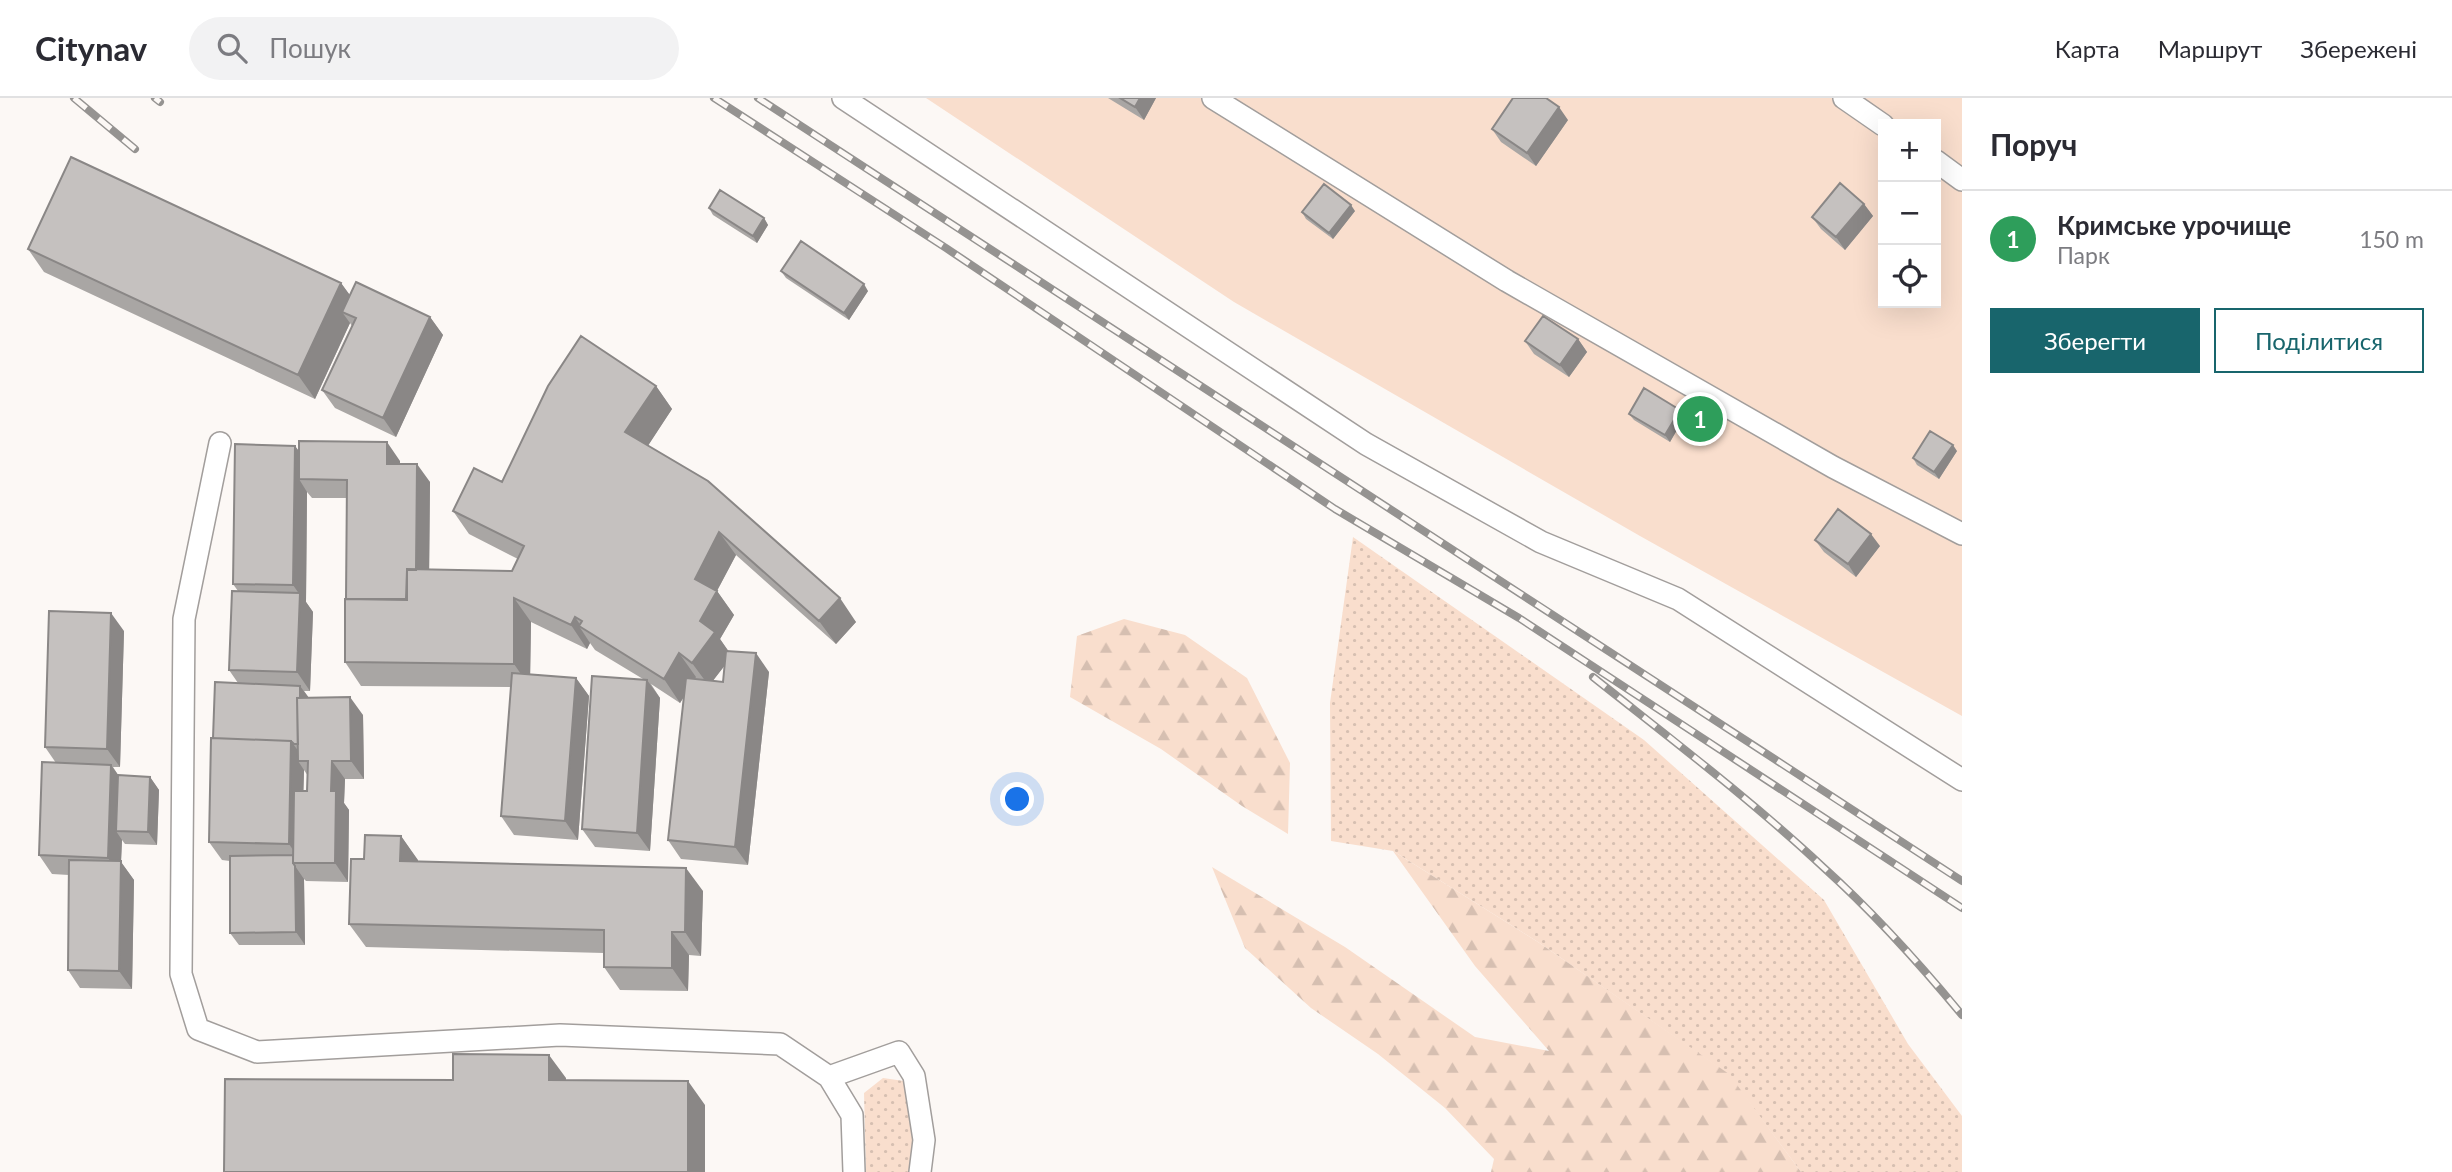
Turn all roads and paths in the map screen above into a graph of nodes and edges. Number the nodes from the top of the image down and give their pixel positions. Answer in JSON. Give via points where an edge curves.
{"nodes":[{"id":1,"x":842,"y":98,"type":"edge"},
{"id":2,"x":1213,"y":98,"type":"edge"},
{"id":3,"x":1844,"y":98,"type":"edge"},
{"id":4,"x":1878,"y":122,"type":"edge"},
{"id":5,"x":1941,"y":165,"type":"edge"},
{"id":6,"x":1962,"y":180,"type":"edge"},
{"id":7,"x":220,"y":443,"type":"dead end"},
{"id":8,"x":1962,"y":534,"type":"edge"},
{"id":9,"x":1962,"y":780,"type":"edge"},
{"id":10,"x":829,"y":1077,"type":"junction"},
{"id":11,"x":854,"y":1172,"type":"edge"},
{"id":12,"x":920,"y":1172,"type":"edge"}],
"edges":[{"from":1,"to":9,"type":"lane","via":[[1366,444],[1541,542],[1678,599]]},
{"from":2,"to":8,"type":"lane","via":[[1507,281],[1833,467]]},
{"from":3,"to":4,"type":"lane"},
{"from":5,"to":6,"type":"lane"},
{"from":7,"to":10,"type":"lane","via":[[184,620],[181,974],[198,1029],[257,1052],[561,1035],[780,1044]]},
{"from":10,"to":11,"type":"lane","via":[[852,1115]]},
{"from":10,"to":12,"type":"lane","via":[[899,1052],[914,1076],[924,1140]]}]}
